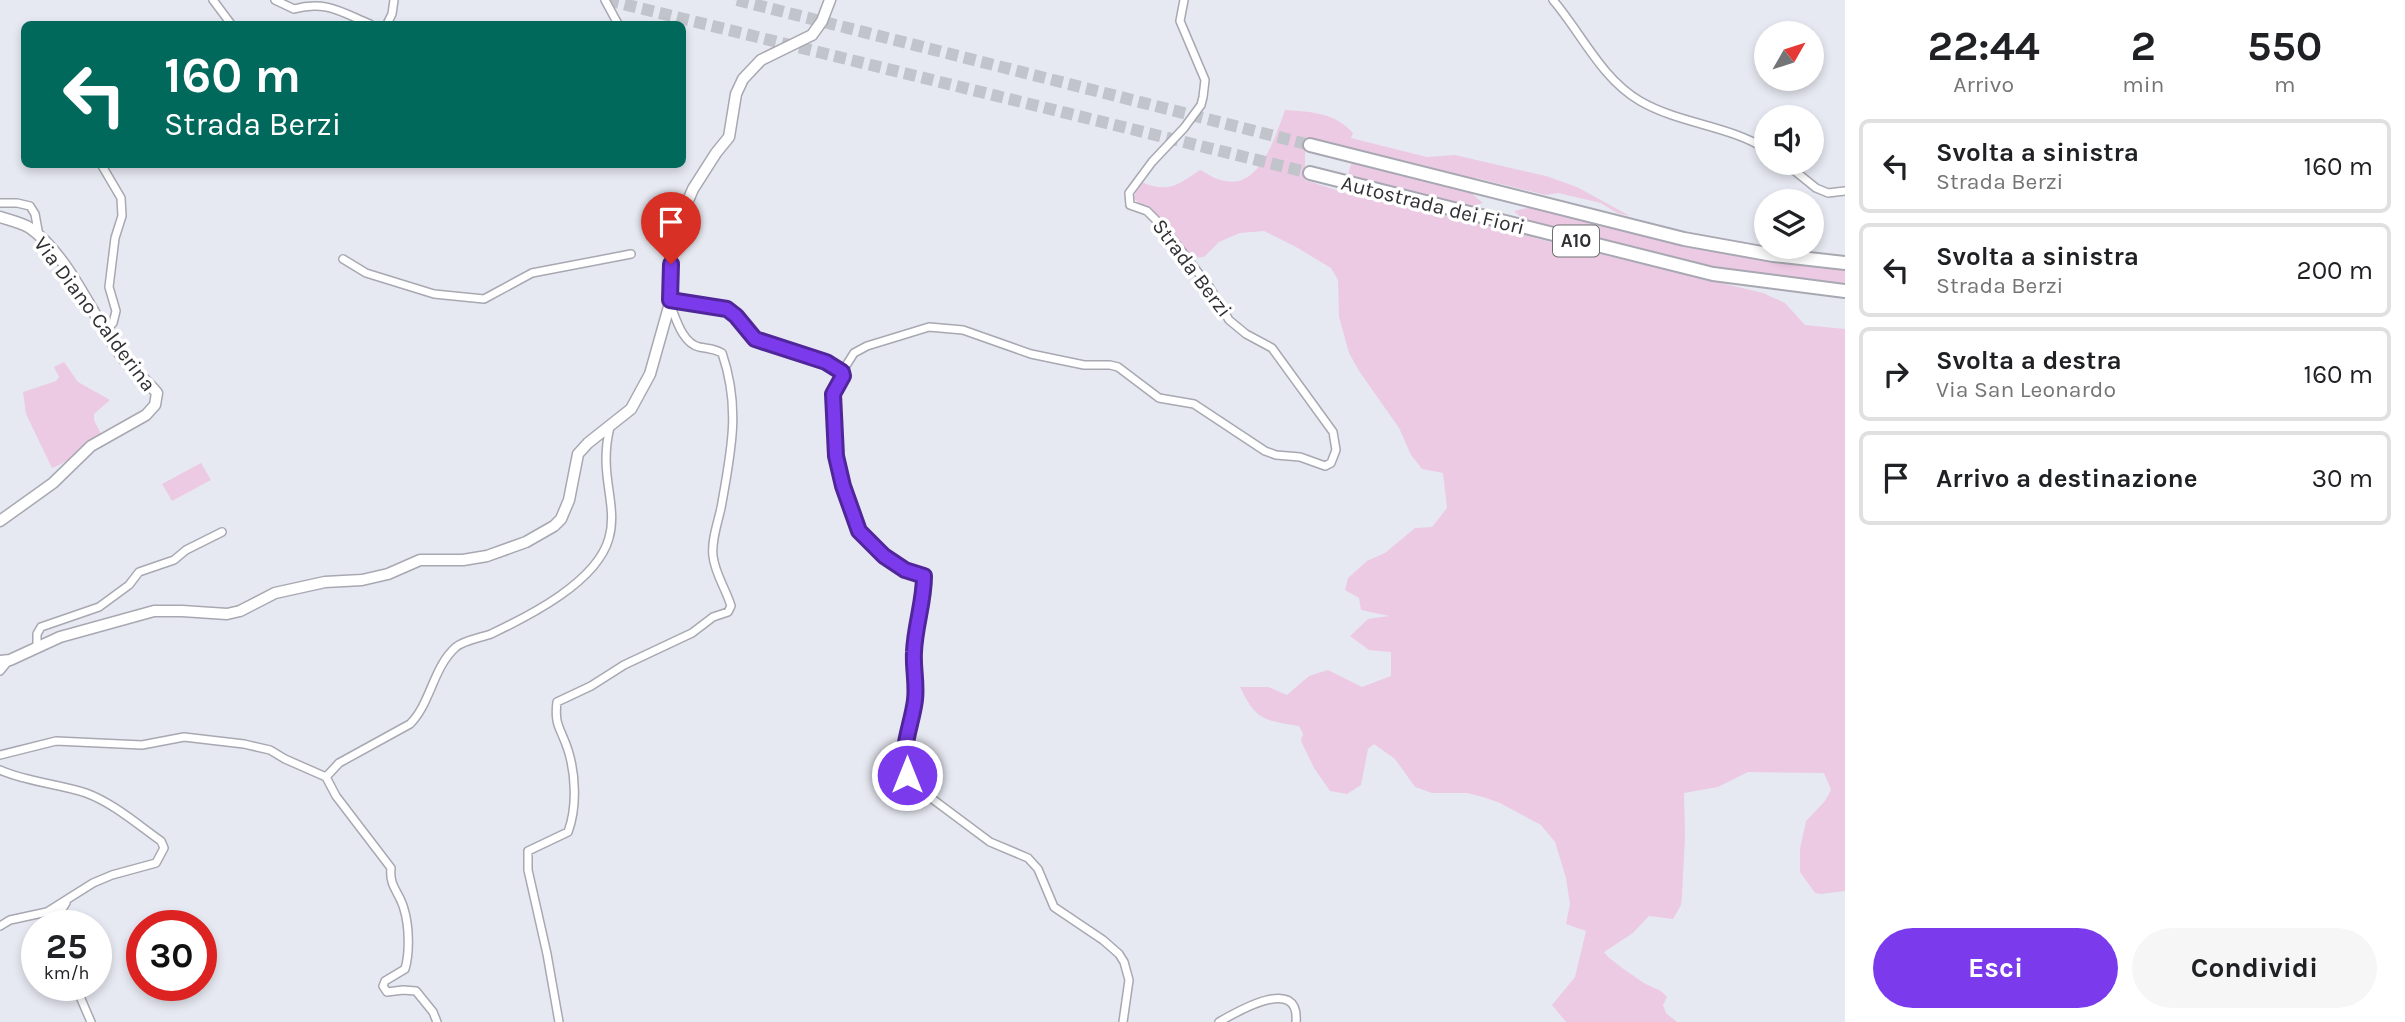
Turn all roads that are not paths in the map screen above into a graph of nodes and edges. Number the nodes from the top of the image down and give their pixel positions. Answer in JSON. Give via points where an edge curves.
{"nodes":[{"id":1,"x":213,"y":0,"type":"edge"},
{"id":2,"x":275,"y":0,"type":"edge"},
{"id":3,"x":394,"y":0,"type":"edge"},
{"id":4,"x":604,"y":0,"type":"edge"},
{"id":5,"x":830,"y":0,"type":"edge"},
{"id":6,"x":1184,"y":0,"type":"edge"},
{"id":7,"x":1553,"y":0,"type":"edge"},
{"id":8,"x":229,"y":21,"type":"edge"},
{"id":9,"x":364,"y":21,"type":"edge"},
{"id":10,"x":388,"y":21,"type":"edge"},
{"id":11,"x":616,"y":21,"type":"edge"},
{"id":12,"x":1754,"y":142,"type":"edge"},
{"id":13,"x":1310,"y":145,"type":"tunnel mouth"},
{"id":14,"x":103,"y":168,"type":"edge"},
{"id":15,"x":1310,"y":173,"type":"tunnel mouth"},
{"id":16,"x":1800,"y":175,"type":"edge"},
{"id":17,"x":1845,"y":191,"type":"edge"},
{"id":18,"x":0,"y":203,"type":"edge"},
{"id":19,"x":0,"y":217,"type":"edge"},
{"id":20,"x":39,"y":236,"type":"junction"},
{"id":21,"x":631,"y":254,"type":"dead end"},
{"id":22,"x":343,"y":259,"type":"dead end"},
{"id":23,"x":1845,"y":263,"type":"edge"},
{"id":24,"x":1845,"y":291,"type":"edge"},
{"id":25,"x":670,"y":302,"type":"junction"},
{"id":26,"x":105,"y":331,"type":"junction"},
{"id":27,"x":842,"y":372,"type":"junction"},
{"id":28,"x":610,"y":427,"type":"junction"},
{"id":29,"x":0,"y":522,"type":"edge"},
{"id":30,"x":222,"y":532,"type":"dead end"},
{"id":31,"x":37,"y":646,"type":"junction"},
{"id":32,"x":5,"y":660,"type":"edge"},
{"id":33,"x":0,"y":671,"type":"edge"},
{"id":34,"x":0,"y":755,"type":"edge"},
{"id":35,"x":0,"y":770,"type":"edge"},
{"id":36,"x":326,"y":777,"type":"junction"},
{"id":37,"x":68,"y":899,"type":"junction"},
{"id":38,"x":61,"y":910,"type":"edge"},
{"id":39,"x":0,"y":926,"type":"edge"},
{"id":40,"x":82,"y":1001,"type":"edge"},
{"id":41,"x":91,"y":1022,"type":"edge"},
{"id":42,"x":437,"y":1022,"type":"edge"},
{"id":43,"x":559,"y":1022,"type":"edge"},
{"id":44,"x":1123,"y":1022,"type":"edge"},
{"id":45,"x":1219,"y":1022,"type":"edge"},
{"id":46,"x":1296,"y":1022,"type":"edge"}],
"edges":[{"from":1,"to":8,"type":"street"},
{"from":2,"to":9,"type":"street","via":[[294,9],[306,2],[325,2]]},
{"from":3,"to":10,"type":"street"},
{"from":4,"to":11,"type":"street"},
{"from":5,"to":25,"type":"main road","via":[[812,35],[761,60],[743,79],[729,137],[693,188],[678,224],[671,247]]},
{"from":6,"to":27,"type":"street","name":"Strada Berzi","via":[[1180,20],[1205,80],[1201,105],[1129,193],[1130,205],[1147,211],[1164,228],[1230,320],[1272,348],[1333,432],[1336,450],[1331,463],[1325,466],[1265,451],[1194,404],[1159,398],[1118,367],[1031,354],[963,330],[929,327],[867,346],[854,353]]},
{"from":7,"to":12,"type":"street","via":[[1604,72],[1640,101],[1684,121]]},
{"from":13,"to":23,"type":"highway","name":"Autostrada dei Fiori","number":"A10","via":[[1684,239]]},
{"from":14,"to":26,"type":"street","via":[[121,198],[122,216],[109,287],[116,311]]},
{"from":15,"to":24,"type":"highway","name":"Autostrada dei Fiori","number":"A10","via":[[1713,274]]},
{"from":16,"to":17,"type":"street","via":[[1816,188]]},
{"from":18,"to":20,"type":"street","via":[[30,206]]},
{"from":19,"to":20,"type":"main road","name":"Via Diano Calderina","via":[[29,227]]},
{"from":20,"to":26,"type":"main road","name":"Via Diano Calderina","via":[[61,261]]},
{"from":21,"to":22,"type":"street","via":[[532,273],[484,299],[434,294],[366,273]]},
{"from":25,"to":27,"type":"street","via":[[727,309],[755,339],[826,362]]},
{"from":25,"to":28,"type":"main road","via":[[657,353],[639,396]]},
{"from":25,"to":43,"type":"street","via":[[689,342],[722,353],[732,385],[732,445],[712,554],[731,606],[684,638],[558,702],[555,718],[569,752],[574,815],[568,832],[528,851],[528,870]]},
{"from":26,"to":29,"type":"main road","name":"Via Diano Calderina","via":[[121,357],[157,393],[155,405],[146,415],[91,446],[53,483]]},
{"from":27,"to":44,"type":"street","name":"Strada Berzi","via":[[833,394],[836,456],[859,531],[884,556],[924,576],[914,653],[916,697],[903,757],[907,775],[915,786],[990,842],[1028,858],[1058,912],[1119,954],[1129,980]]},
{"from":28,"to":31,"type":"main road","via":[[578,454],[561,519],[506,550],[463,560],[420,560],[362,580],[275,593],[227,614],[153,611]]},
{"from":28,"to":36,"type":"street","via":[[605,448],[612,505],[609,539],[594,566],[578,583],[528,615],[458,645],[444,660],[418,716],[339,763]]},
{"from":30,"to":31,"type":"street","via":[[174,560],[139,572],[99,607],[41,627]]},
{"from":31,"to":32,"type":"main road"},
{"from":32,"to":33,"type":"street"},
{"from":34,"to":36,"type":"street","via":[[56,741],[142,745],[184,737],[270,750]]},
{"from":35,"to":37,"type":"street","via":[[86,793],[114,807],[164,848],[156,863],[103,878]]},
{"from":36,"to":42,"type":"street","via":[[391,868],[390,882],[404,909],[408,960],[405,969],[383,986],[387,992],[416,991]]},
{"from":37,"to":38,"type":"street"},
{"from":37,"to":39,"type":"street","via":[[47,912]]},
{"from":40,"to":41,"type":"street"},
{"from":45,"to":46,"type":"street","via":[[1240,1009],[1278,999],[1293,1004]]}]}
